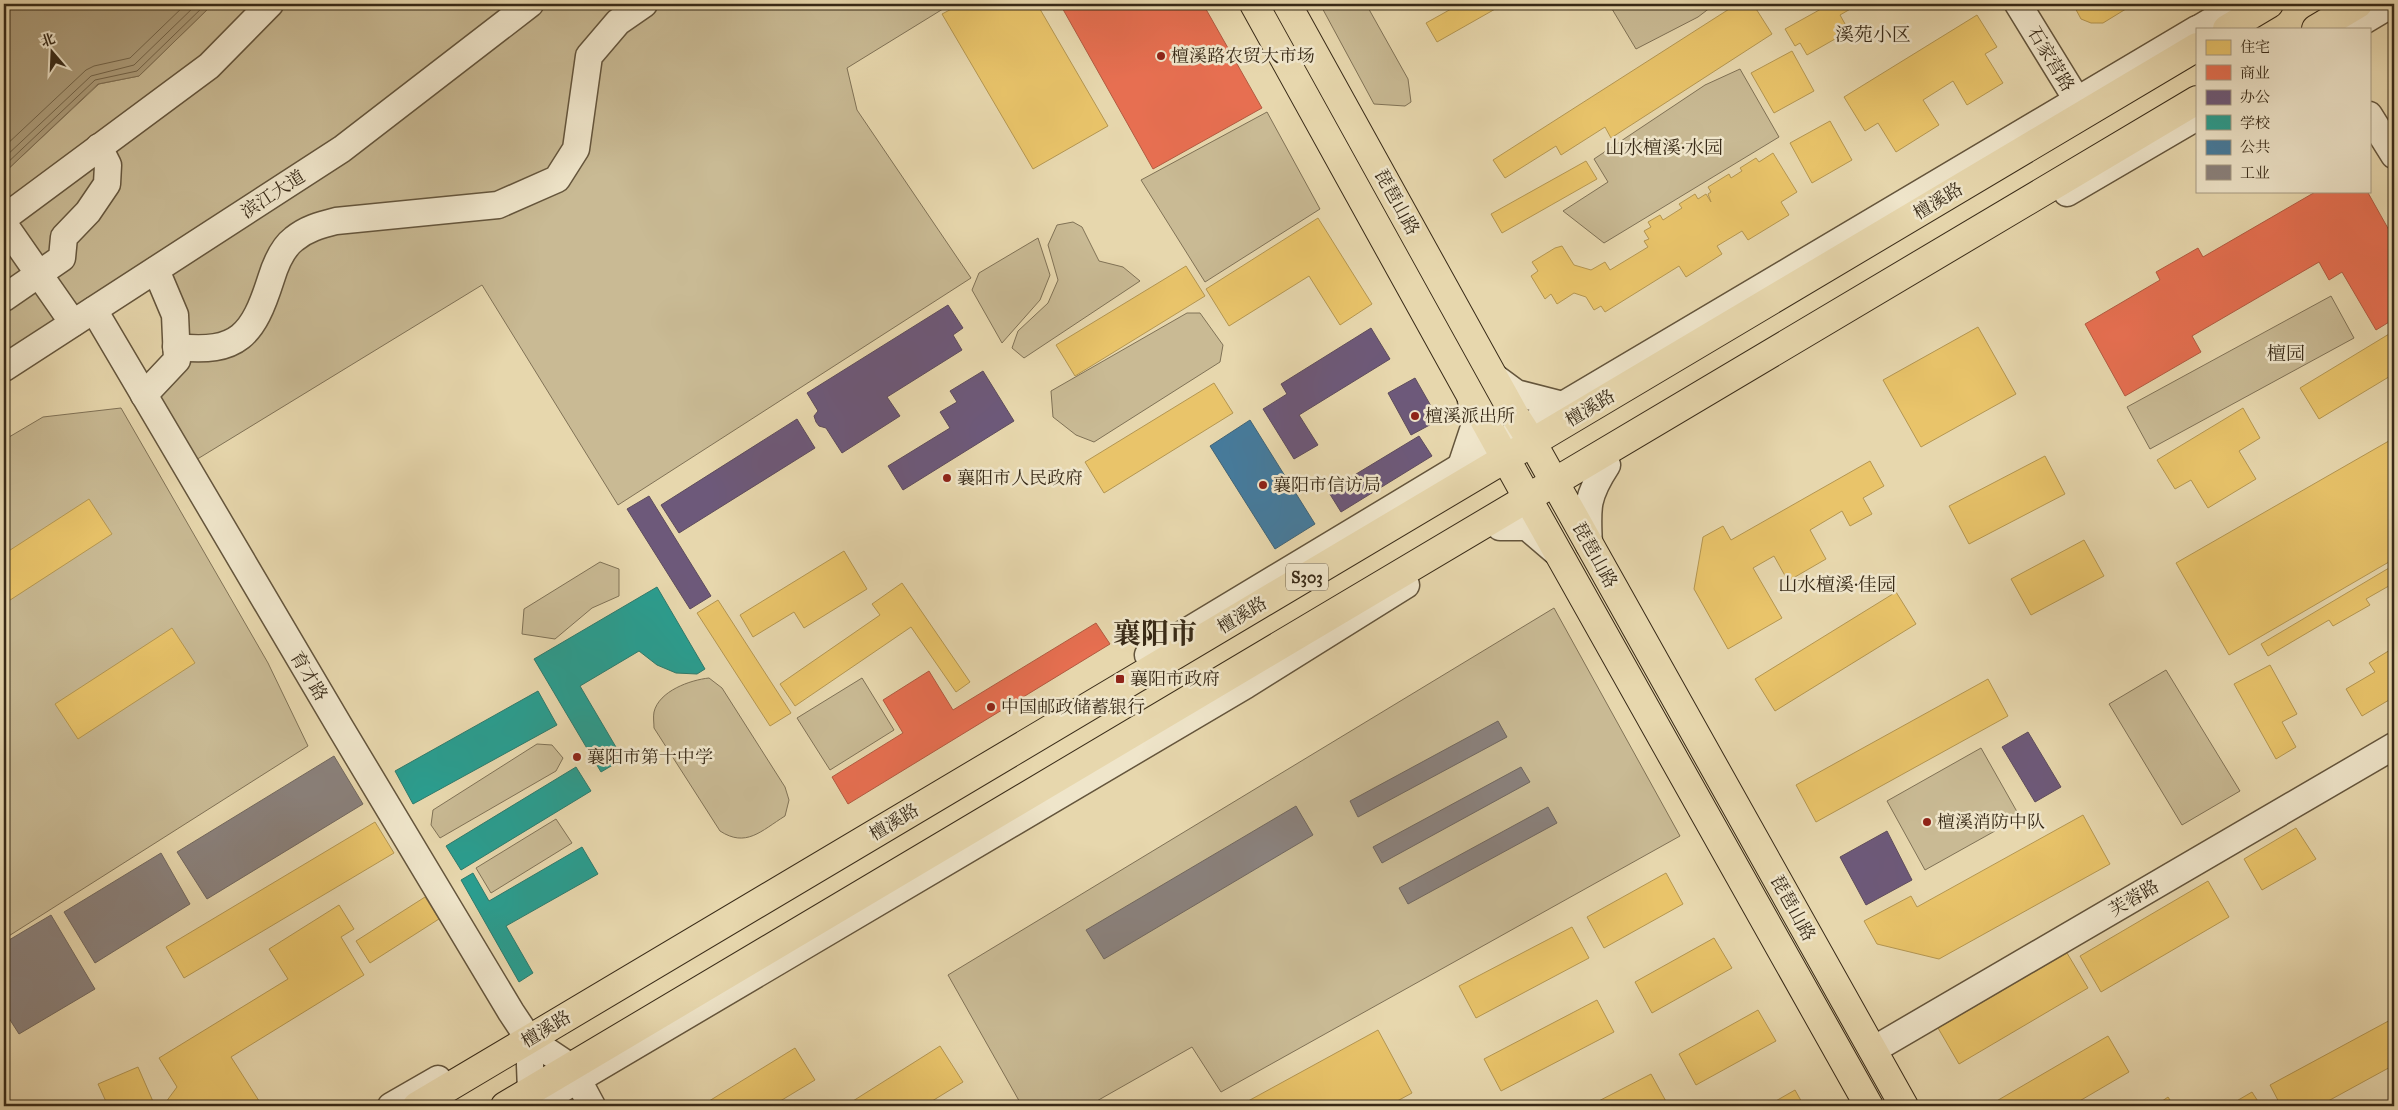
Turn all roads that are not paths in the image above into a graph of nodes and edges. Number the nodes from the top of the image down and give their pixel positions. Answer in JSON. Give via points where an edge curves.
{"nodes":[{"id":1,"x":270,"y":4,"type":"edge"},
{"id":2,"x":530,"y":4,"type":"edge"},
{"id":3,"x":644,"y":4,"type":"edge"},
{"id":4,"x":1254,"y":4,"type":"edge"},
{"id":5,"x":1287,"y":4,"type":"edge"},
{"id":6,"x":2018,"y":4,"type":"edge"},
{"id":7,"x":2240,"y":4,"type":"edge"},
{"id":8,"x":2269,"y":4,"type":"edge"},
{"id":9,"x":2358,"y":4,"type":"edge"},
{"id":10,"x":2392,"y":4,"type":"edge"},
{"id":11,"x":2199,"y":28,"type":"edge"},
{"id":12,"x":2229,"y":28,"type":"edge"},
{"id":13,"x":2318,"y":28,"type":"edge"},
{"id":14,"x":2352,"y":28,"type":"edge"},
{"id":15,"x":2196,"y":30,"type":"edge"},
{"id":16,"x":2196,"y":48,"type":"edge"},
{"id":17,"x":2196,"y":101,"type":"edge"},
{"id":18,"x":2081,"y":107,"type":"junction"},
{"id":19,"x":2370,"y":117,"type":"edge"},
{"id":20,"x":2196,"y":118,"type":"edge"},
{"id":21,"x":99,"y":147,"type":"junction"},
{"id":22,"x":2394,"y":155,"type":"edge"},
{"id":23,"x":4,"y":218,"type":"edge"},
{"id":24,"x":4,"y":224,"type":"edge"},
{"id":25,"x":156,"y":270,"type":"junction"},
{"id":26,"x":39,"y":274,"type":"junction"},
{"id":27,"x":4,"y":298,"type":"edge"},
{"id":28,"x":84,"y":316,"type":"junction"},
{"id":29,"x":176,"y":347,"type":"junction"},
{"id":30,"x":4,"y":368,"type":"edge"},
{"id":31,"x":1493,"y":376,"type":"junction"},
{"id":32,"x":1470,"y":393,"type":"junction"},
{"id":33,"x":144,"y":394,"type":"junction"},
{"id":34,"x":1563,"y":405,"type":"junction"},
{"id":35,"x":1528,"y":435,"type":"junction"},
{"id":36,"x":1502,"y":451,"type":"junction"},
{"id":37,"x":1606,"y":464,"type":"junction"},
{"id":38,"x":1461,"y":466,"type":"junction"},
{"id":39,"x":1557,"y":487,"type":"junction"},
{"id":40,"x":1530,"y":503,"type":"junction"},
{"id":41,"x":1500,"y":527,"type":"junction"},
{"id":42,"x":1589,"y":545,"type":"junction"},
{"id":43,"x":1560,"y":556,"type":"junction"},
{"id":44,"x":2394,"y":746,"type":"edge"},
{"id":45,"x":525,"y":1034,"type":"junction"},
{"id":46,"x":1873,"y":1050,"type":"junction"},
{"id":47,"x":574,"y":1073,"type":"junction"},
{"id":48,"x":536,"y":1102,"type":"edge"},
{"id":49,"x":391,"y":1106,"type":"edge"},
{"id":50,"x":417,"y":1106,"type":"edge"},
{"id":51,"x":505,"y":1106,"type":"edge"},
{"id":52,"x":592,"y":1106,"type":"edge"},
{"id":53,"x":1869,"y":1106,"type":"edge"},
{"id":54,"x":1904,"y":1106,"type":"edge"}],
"edges":[{"from":1,"to":21,"type":"street","via":[[209,66]]},
{"from":2,"to":25,"type":"street","name":"滨江大道","via":[[342,149]]},
{"from":3,"to":29,"type":"street","via":[[618,22],[589,56],[576,149],[557,179],[498,205],[336,221],[312,227],[292,240],[276,264],[262,309],[250,329],[223,347]]},
{"from":4,"to":32,"type":"main road","name":"琵琶山路"},
{"from":5,"to":31,"type":"main road","name":"琵琶山路"},
{"from":6,"to":18,"type":"street","name":"石家营路"},
{"from":7,"to":11,"type":"street"},
{"from":8,"to":12,"type":"main road"},
{"from":9,"to":13,"type":"main road"},
{"from":10,"to":14,"type":"street"},
{"from":15,"to":18,"type":"street"},
{"from":16,"to":18,"type":"main road","name":"檀溪路","number":"S303"},
{"from":17,"to":39,"type":"main road","number":"S303"},
{"from":18,"to":34,"type":"street"},
{"from":18,"to":35,"type":"main road","name":"檀溪路","number":"S303"},
{"from":19,"to":22,"type":"street"},
{"from":20,"to":37,"type":"street"},
{"from":21,"to":23,"type":"street"},
{"from":21,"to":26,"type":"street","via":[[108,165],[107,184],[88,212],[64,238],[62,258]]},
{"from":24,"to":26,"type":"street","name":"育才路"},
{"from":25,"to":28,"type":"street","name":"滨江大道"},
{"from":25,"to":29,"type":"street","via":[[175,315]]},
{"from":26,"to":27,"type":"street"},
{"from":26,"to":28,"type":"street","name":"育才路"},
{"from":28,"to":30,"type":"street","name":"滨江大道"},
{"from":28,"to":33,"type":"street","name":"育才路"},
{"from":29,"to":33,"type":"street","via":[[177,360]]},
{"from":31,"to":34,"type":"street","via":[[1516,393]]},
{"from":31,"to":35,"type":"main road","name":"琵琶山路"},
{"from":32,"to":36,"type":"main road","name":"琵琶山路"},
{"from":32,"to":38,"type":"street","via":[[1475,424]]},
{"from":33,"to":45,"type":"street","name":"育才路"},
{"from":34,"to":35,"type":"street"},
{"from":35,"to":36,"type":"main road","name":"檀溪路","number":"S303"},
{"from":35,"to":39,"type":"main road","name":"琵琶山路"},
{"from":36,"to":38,"type":"street"},
{"from":36,"to":40,"type":"main road","name":"琵琶山路"},
{"from":36,"to":45,"type":"main road","name":"檀溪路","number":"S303"},
{"from":37,"to":39,"type":"street"},
{"from":37,"to":42,"type":"street","via":[[1592,487],[1587,510]]},
{"from":38,"to":45,"type":"street"},
{"from":39,"to":40,"type":"main road","number":"S303"},
{"from":39,"to":42,"type":"main road","name":"琵琶山路"},
{"from":40,"to":41,"type":"street"},
{"from":40,"to":43,"type":"main road","name":"琵琶山路"},
{"from":40,"to":47,"type":"main road","number":"S303"},
{"from":41,"to":43,"type":"street","via":[[1527,526]]},
{"from":41,"to":47,"type":"street","via":[[1237,690]]},
{"from":42,"to":46,"type":"main road","name":"琵琶山路"},
{"from":43,"to":53,"type":"main road","name":"琵琶山路"},
{"from":44,"to":46,"type":"street","name":"芙蓉路"},
{"from":45,"to":47,"type":"street","name":"育才路"},
{"from":45,"to":48,"type":"street","name":"育才路"},
{"from":45,"to":49,"type":"street"},
{"from":45,"to":50,"type":"main road","name":"檀溪路","number":"S303"},
{"from":46,"to":54,"type":"main road","name":"琵琶山路"},
{"from":47,"to":48,"type":"main road","number":"S303"},
{"from":47,"to":52,"type":"street","name":"育才路"},
{"from":48,"to":51,"type":"main road","number":"S303"}]}
